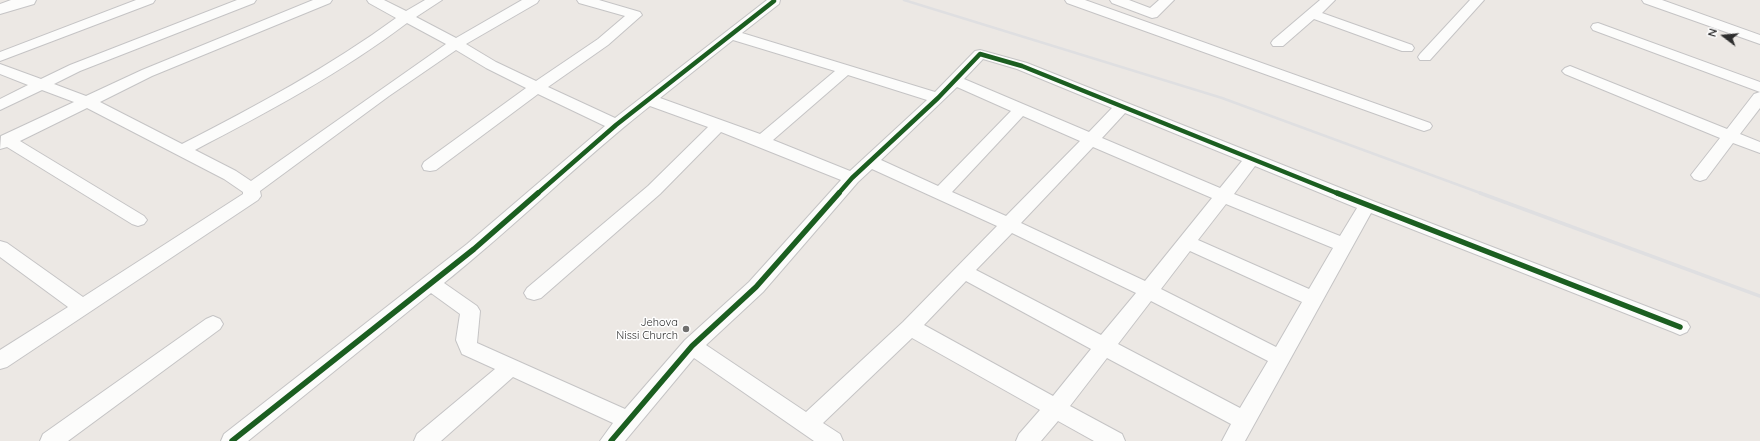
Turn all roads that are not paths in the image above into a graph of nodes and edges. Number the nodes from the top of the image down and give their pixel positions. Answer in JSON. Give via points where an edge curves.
{"nodes":[{"id":1,"x":28,"y":0,"type":"edge"},
{"id":2,"x":148,"y":0,"type":"edge"},
{"id":3,"x":249,"y":0,"type":"edge"},
{"id":4,"x":325,"y":0,"type":"edge"},
{"id":5,"x":374,"y":0,"type":"edge"},
{"id":6,"x":435,"y":0,"type":"edge"},
{"id":7,"x":532,"y":0,"type":"edge"},
{"id":8,"x":584,"y":0,"type":"edge"},
{"id":9,"x":770,"y":0,"type":"edge"},
{"id":10,"x":1072,"y":0,"type":"edge"},
{"id":11,"x":1117,"y":0,"type":"edge"},
{"id":12,"x":1167,"y":0,"type":"edge"},
{"id":13,"x":1328,"y":0,"type":"edge"},
{"id":14,"x":1477,"y":0,"type":"edge"},
{"id":15,"x":1648,"y":0,"type":"edge"},
{"id":16,"x":0,"y":9,"type":"edge"},
{"id":17,"x":1312,"y":14,"type":"junction"},
{"id":18,"x":406,"y":17,"type":"junction"},
{"id":19,"x":1598,"y":27,"type":"dead end"},
{"id":20,"x":732,"y":35,"type":"junction"},
{"id":21,"x":1760,"y":40,"type":"edge"},
{"id":22,"x":1278,"y":43,"type":"dead end"},
{"id":23,"x":456,"y":44,"type":"junction"},
{"id":24,"x":1407,"y":48,"type":"dead end"},
{"id":25,"x":0,"y":57,"type":"edge"},
{"id":26,"x":1426,"y":57,"type":"dead end"},
{"id":27,"x":0,"y":69,"type":"edge"},
{"id":28,"x":845,"y":70,"type":"junction"},
{"id":29,"x":1570,"y":71,"type":"dead end"},
{"id":30,"x":955,"y":81,"type":"junction"},
{"id":31,"x":38,"y":85,"type":"junction"},
{"id":32,"x":1760,"y":87,"type":"edge"},
{"id":33,"x":536,"y":88,"type":"junction"},
{"id":34,"x":938,"y":98,"type":"junction"},
{"id":35,"x":1760,"y":98,"type":"edge"},
{"id":36,"x":649,"y":100,"type":"junction"},
{"id":37,"x":85,"y":102,"type":"junction"},
{"id":38,"x":0,"y":105,"type":"edge"},
{"id":39,"x":1123,"y":106,"type":"junction"},
{"id":40,"x":1020,"y":109,"type":"junction"},
{"id":41,"x":616,"y":125,"type":"junction"},
{"id":42,"x":718,"y":126,"type":"junction"},
{"id":43,"x":1424,"y":126,"type":"dead end"},
{"id":44,"x":1730,"y":136,"type":"junction"},
{"id":45,"x":1091,"y":140,"type":"junction"},
{"id":46,"x":762,"y":141,"type":"junction"},
{"id":47,"x":4,"y":142,"type":"edge"},
{"id":48,"x":1760,"y":148,"type":"edge"},
{"id":49,"x":183,"y":150,"type":"junction"},
{"id":50,"x":1253,"y":158,"type":"junction"},
{"id":51,"x":870,"y":162,"type":"junction"},
{"id":52,"x":430,"y":166,"type":"dead end"},
{"id":53,"x":1700,"y":175,"type":"dead end"},
{"id":54,"x":852,"y":178,"type":"junction"},
{"id":55,"x":251,"y":189,"type":"junction"},
{"id":56,"x":940,"y":194,"type":"junction"},
{"id":57,"x":1223,"y":196,"type":"junction"},
{"id":58,"x":1367,"y":205,"type":"junction"},
{"id":59,"x":138,"y":220,"type":"dead end"},
{"id":60,"x":1010,"y":224,"type":"junction"},
{"id":61,"x":1186,"y":242,"type":"junction"},
{"id":62,"x":1344,"y":245,"type":"junction"},
{"id":63,"x":0,"y":248,"type":"edge"},
{"id":64,"x":964,"y":272,"type":"junction"},
{"id":65,"x":431,"y":283,"type":"junction"},
{"id":66,"x":1149,"y":290,"type":"junction"},
{"id":67,"x":534,"y":293,"type":"dead end"},
{"id":68,"x":1314,"y":299,"type":"junction"},
{"id":69,"x":81,"y":306,"type":"junction"},
{"id":70,"x":213,"y":324,"type":"dead end"},
{"id":71,"x":910,"y":327,"type":"junction"},
{"id":72,"x":1680,"y":327,"type":"dead end"},
{"id":73,"x":692,"y":346,"type":"junction"},
{"id":74,"x":1105,"y":346,"type":"junction"},
{"id":75,"x":1280,"y":358,"type":"junction"},
{"id":76,"x":0,"y":361,"type":"edge"},
{"id":77,"x":511,"y":367,"type":"junction"},
{"id":78,"x":1056,"y":408,"type":"junction"},
{"id":79,"x":627,"y":420,"type":"junction"},
{"id":80,"x":1244,"y":421,"type":"junction"},
{"id":81,"x":807,"y":425,"type":"junction"},
{"id":82,"x":51,"y":441,"type":"edge"},
{"id":83,"x":232,"y":441,"type":"edge"},
{"id":84,"x":425,"y":441,"type":"edge"},
{"id":85,"x":611,"y":441,"type":"edge"},
{"id":86,"x":832,"y":441,"type":"edge"},
{"id":87,"x":1027,"y":441,"type":"edge"},
{"id":88,"x":1114,"y":441,"type":"edge"},
{"id":89,"x":1233,"y":441,"type":"edge"}],
"edges":[{"from":1,"to":16,"type":"street"},
{"from":2,"to":25,"type":"street"},
{"from":3,"to":31,"type":"street"},
{"from":4,"to":37,"type":"street"},
{"from":5,"to":18,"type":"street"},
{"from":6,"to":18,"type":"street"},
{"from":7,"to":23,"type":"street"},
{"from":8,"to":33,"type":"street","via":[[635,15],[603,42]]},
{"from":9,"to":20,"type":"street","via":[[774,1]]},
{"from":10,"to":43,"type":"street"},
{"from":11,"to":12,"type":"street","via":[[1152,14]]},
{"from":13,"to":17,"type":"street"},
{"from":14,"to":26,"type":"street"},
{"from":15,"to":21,"type":"street"},
{"from":17,"to":22,"type":"street"},
{"from":17,"to":24,"type":"street"},
{"from":18,"to":23,"type":"street"},
{"from":18,"to":49,"type":"street","via":[[363,49],[261,110]]},
{"from":19,"to":32,"type":"street"},
{"from":20,"to":28,"type":"street"},
{"from":20,"to":36,"type":"street"},
{"from":23,"to":33,"type":"street"},
{"from":23,"to":55,"type":"street"},
{"from":27,"to":31,"type":"street"},
{"from":28,"to":34,"type":"street"},
{"from":28,"to":46,"type":"street"},
{"from":29,"to":44,"type":"street"},
{"from":30,"to":34,"type":"street"},
{"from":30,"to":39,"type":"street","via":[[980,54],[1022,66]]},
{"from":30,"to":40,"type":"street"},
{"from":31,"to":37,"type":"street"},
{"from":31,"to":38,"type":"street"},
{"from":33,"to":41,"type":"street"},
{"from":33,"to":52,"type":"street"},
{"from":34,"to":51,"type":"street"},
{"from":35,"to":44,"type":"street"},
{"from":36,"to":41,"type":"street"},
{"from":36,"to":42,"type":"street"},
{"from":37,"to":47,"type":"street"},
{"from":37,"to":49,"type":"street"},
{"from":39,"to":45,"type":"street"},
{"from":39,"to":50,"type":"street"},
{"from":40,"to":45,"type":"street"},
{"from":40,"to":56,"type":"street"},
{"from":41,"to":65,"type":"street","via":[[474,249]]},
{"from":42,"to":46,"type":"street"},
{"from":42,"to":67,"type":"street","via":[[654,190]]},
{"from":44,"to":48,"type":"street"},
{"from":44,"to":53,"type":"street"},
{"from":45,"to":57,"type":"street"},
{"from":45,"to":60,"type":"street"},
{"from":46,"to":54,"type":"street"},
{"from":47,"to":59,"type":"street"},
{"from":49,"to":55,"type":"street"},
{"from":50,"to":57,"type":"street"},
{"from":50,"to":58,"type":"street"},
{"from":51,"to":54,"type":"street"},
{"from":51,"to":56,"type":"street"},
{"from":54,"to":73,"type":"street","via":[[756,287]]},
{"from":55,"to":69,"type":"street","via":[[252,196]]},
{"from":56,"to":60,"type":"street"},
{"from":57,"to":61,"type":"street"},
{"from":57,"to":62,"type":"street"},
{"from":58,"to":62,"type":"street"},
{"from":58,"to":72,"type":"street"},
{"from":60,"to":64,"type":"street"},
{"from":60,"to":66,"type":"street"},
{"from":61,"to":66,"type":"street"},
{"from":61,"to":68,"type":"street"},
{"from":62,"to":68,"type":"street"},
{"from":63,"to":69,"type":"street"},
{"from":64,"to":71,"type":"street"},
{"from":64,"to":74,"type":"street"},
{"from":65,"to":77,"type":"street","via":[[470,312],[466,340],[469,348]]},
{"from":65,"to":83,"type":"street"},
{"from":66,"to":74,"type":"street"},
{"from":66,"to":75,"type":"street"},
{"from":68,"to":75,"type":"street"},
{"from":69,"to":76,"type":"street"},
{"from":70,"to":82,"type":"street"},
{"from":71,"to":78,"type":"street"},
{"from":71,"to":81,"type":"street"},
{"from":73,"to":79,"type":"street","via":[[660,386]]},
{"from":73,"to":81,"type":"street"},
{"from":74,"to":78,"type":"street"},
{"from":74,"to":80,"type":"street"},
{"from":75,"to":80,"type":"street"},
{"from":77,"to":79,"type":"street"},
{"from":77,"to":84,"type":"street"},
{"from":78,"to":87,"type":"street"},
{"from":78,"to":88,"type":"street"},
{"from":79,"to":85,"type":"street"},
{"from":80,"to":89,"type":"street"},
{"from":81,"to":86,"type":"street"}]}
